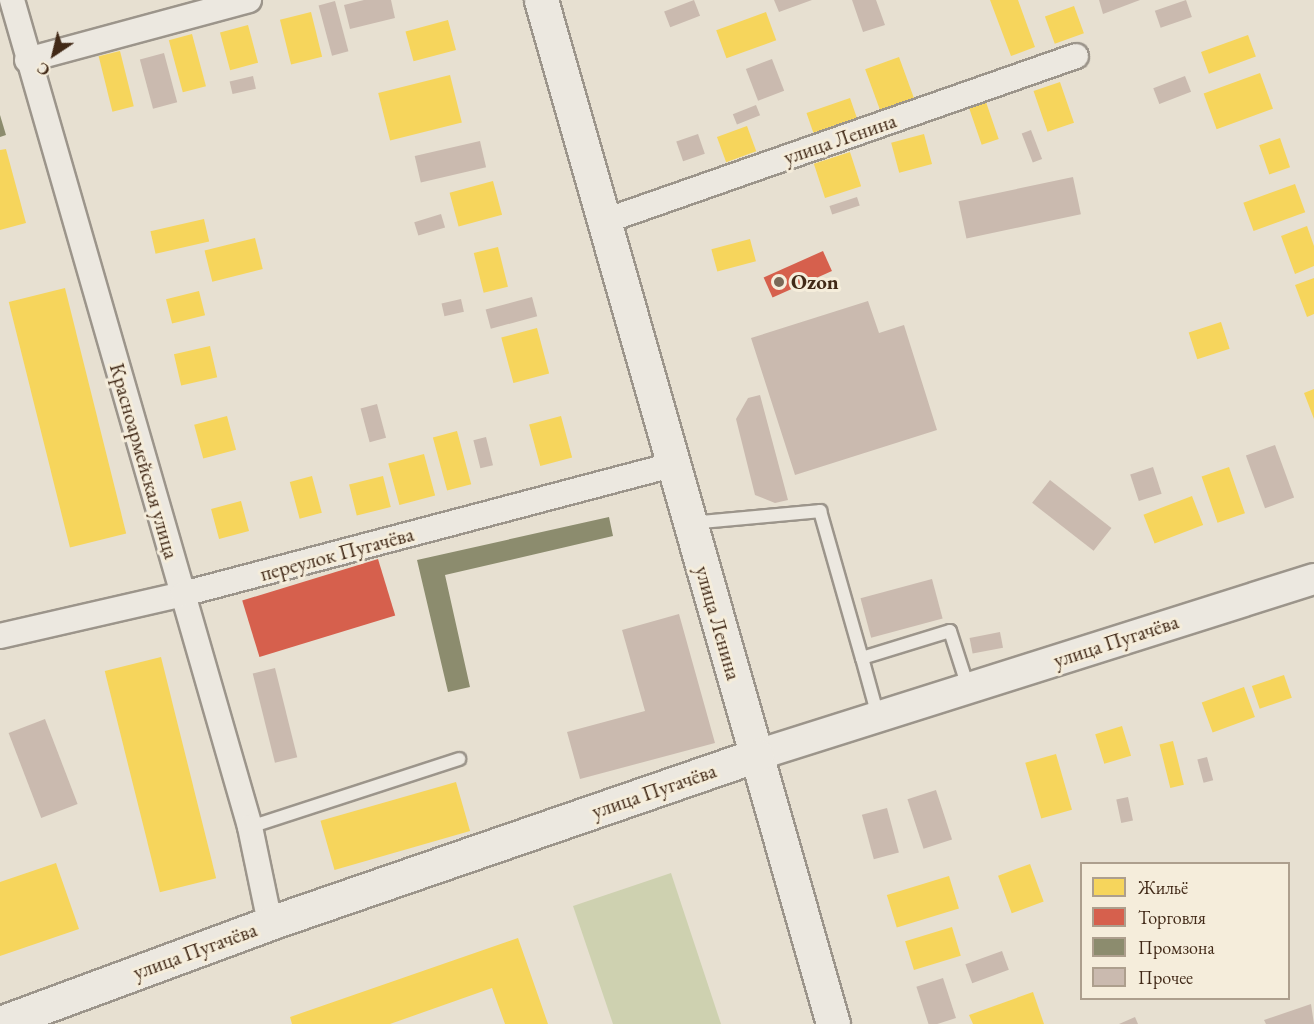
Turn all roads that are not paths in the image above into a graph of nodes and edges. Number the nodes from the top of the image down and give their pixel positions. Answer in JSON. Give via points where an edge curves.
{"nodes":[{"id":1,"x":12,"y":0,"type":"edge"},
{"id":2,"x":249,"y":0,"type":"edge"},
{"id":3,"x":541,"y":0,"type":"edge"},
{"id":4,"x":1076,"y":57,"type":"dead end"},
{"id":5,"x":27,"y":60,"type":"junction"},
{"id":6,"x":604,"y":221,"type":"junction"},
{"id":7,"x":672,"y":465,"type":"junction"},
{"id":8,"x":689,"y":523,"type":"junction"},
{"id":9,"x":1314,"y":579,"type":"edge"},
{"id":10,"x":183,"y":594,"type":"junction"},
{"id":11,"x":0,"y":636,"type":"edge"},
{"id":12,"x":862,"y":658,"type":"junction"},
{"id":13,"x":968,"y":688,"type":"junction"},
{"id":14,"x":878,"y":716,"type":"junction"},
{"id":15,"x":757,"y":755,"type":"junction"},
{"id":16,"x":459,"y":759,"type":"dead end"},
{"id":17,"x":250,"y":827,"type":"junction"},
{"id":18,"x":270,"y":923,"type":"junction"},
{"id":19,"x":0,"y":1023,"type":"edge"},
{"id":20,"x":834,"y":1024,"type":"edge"}],
"edges":[{"from":1,"to":5,"type":"street","name":"Красноармейская улица"},
{"from":2,"to":5,"type":"street"},
{"from":3,"to":6,"type":"main road","name":"улица Ленина"},
{"from":4,"to":6,"type":"street","name":"улица Ленина"},
{"from":5,"to":10,"type":"street","name":"Красноармейская улица"},
{"from":6,"to":7,"type":"main road","name":"улица Ленина"},
{"from":7,"to":8,"type":"main road","name":"улица Ленина"},
{"from":7,"to":10,"type":"street","name":"переулок Пугачёва"},
{"from":8,"to":12,"type":"lane","via":[[820,511]]},
{"from":8,"to":15,"type":"main road","name":"улица Ленина"},
{"from":9,"to":13,"type":"street","name":"улица Пугачёва"},
{"from":10,"to":11,"type":"street","name":"переулок Пугачёва"},
{"from":10,"to":17,"type":"street","name":"Красноармейская улица"},
{"from":12,"to":13,"type":"lane","via":[[950,631]]},
{"from":12,"to":14,"type":"lane"},
{"from":13,"to":14,"type":"street","name":"улица Пугачёва"},
{"from":14,"to":15,"type":"street","name":"улица Пугачёва"},
{"from":15,"to":18,"type":"main road","name":"улица Пугачёва"},
{"from":15,"to":20,"type":"main road","name":"улица Ленина"},
{"from":16,"to":17,"type":"lane"},
{"from":17,"to":18,"type":"street","name":"Красноармейская улица"},
{"from":18,"to":19,"type":"main road","name":"улица Пугачёва"}]}
